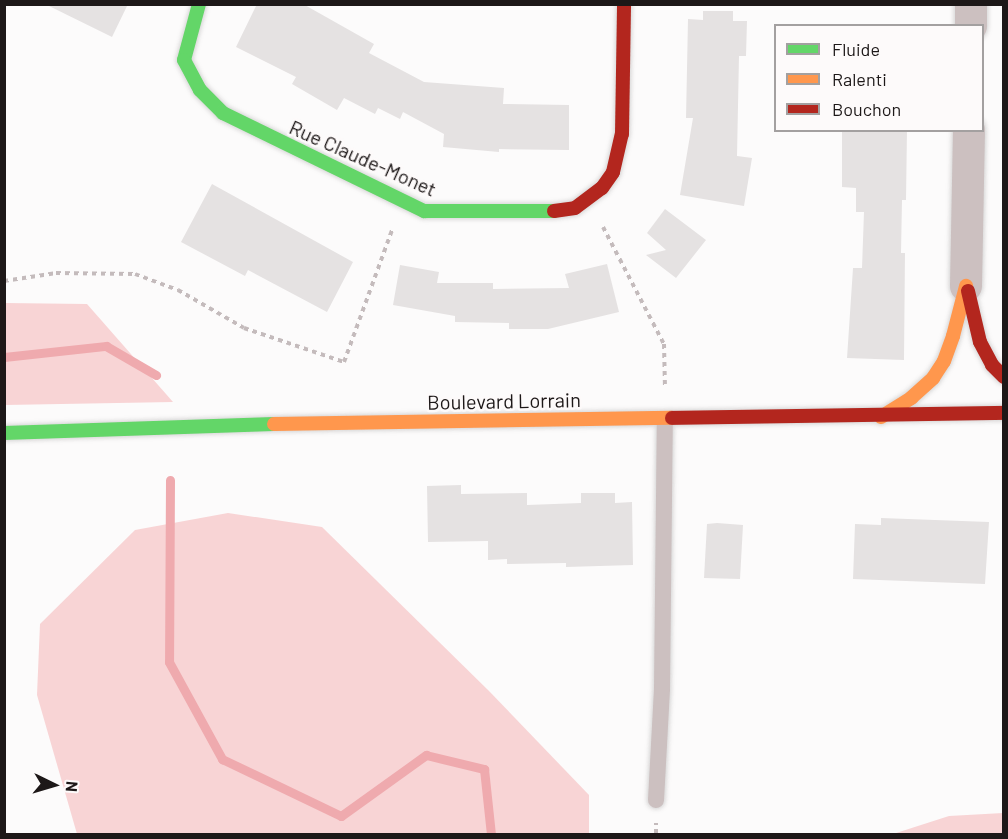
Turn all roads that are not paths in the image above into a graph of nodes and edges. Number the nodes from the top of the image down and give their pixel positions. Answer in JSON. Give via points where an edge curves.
{"nodes":[{"id":1,"x":199,"y":4,"type":"edge"},
{"id":2,"x":624,"y":4,"type":"edge"},
{"id":3,"x":971,"y":4,"type":"edge"},
{"id":4,"x":970,"y":24,"type":"edge"},
{"id":5,"x":969,"y":132,"type":"edge"},
{"id":6,"x":966,"y":286,"type":"junction"},
{"id":7,"x":1004,"y":377,"type":"edge"},
{"id":8,"x":1004,"y":414,"type":"edge"},
{"id":9,"x":881,"y":417,"type":"junction"},
{"id":10,"x":665,"y":419,"type":"junction"},
{"id":11,"x":4,"y":433,"type":"edge"},
{"id":12,"x":656,"y":800,"type":"dead end"}],
"edges":[{"from":1,"to":2,"type":"main road","name":"Rue Claude-Monet","via":[[184,60],[200,90],[223,113],[424,211],[445,212],[552,211],[575,208],[589,200],[613,172],[622,134]]},
{"from":3,"to":4,"type":"street"},
{"from":5,"to":6,"type":"street"},
{"from":6,"to":7,"type":"main road","via":[[980,342],[992,366]]},
{"from":6,"to":9,"type":"main road","via":[[953,336],[933,378]]},
{"from":8,"to":9,"type":"main road","name":"Boulevard Lorrain"},
{"from":9,"to":10,"type":"main road","name":"Boulevard Lorrain"},
{"from":10,"to":11,"type":"main road","name":"Boulevard Lorrain","via":[[310,423]]},
{"from":10,"to":12,"type":"lane","via":[[662,689]]}]}
